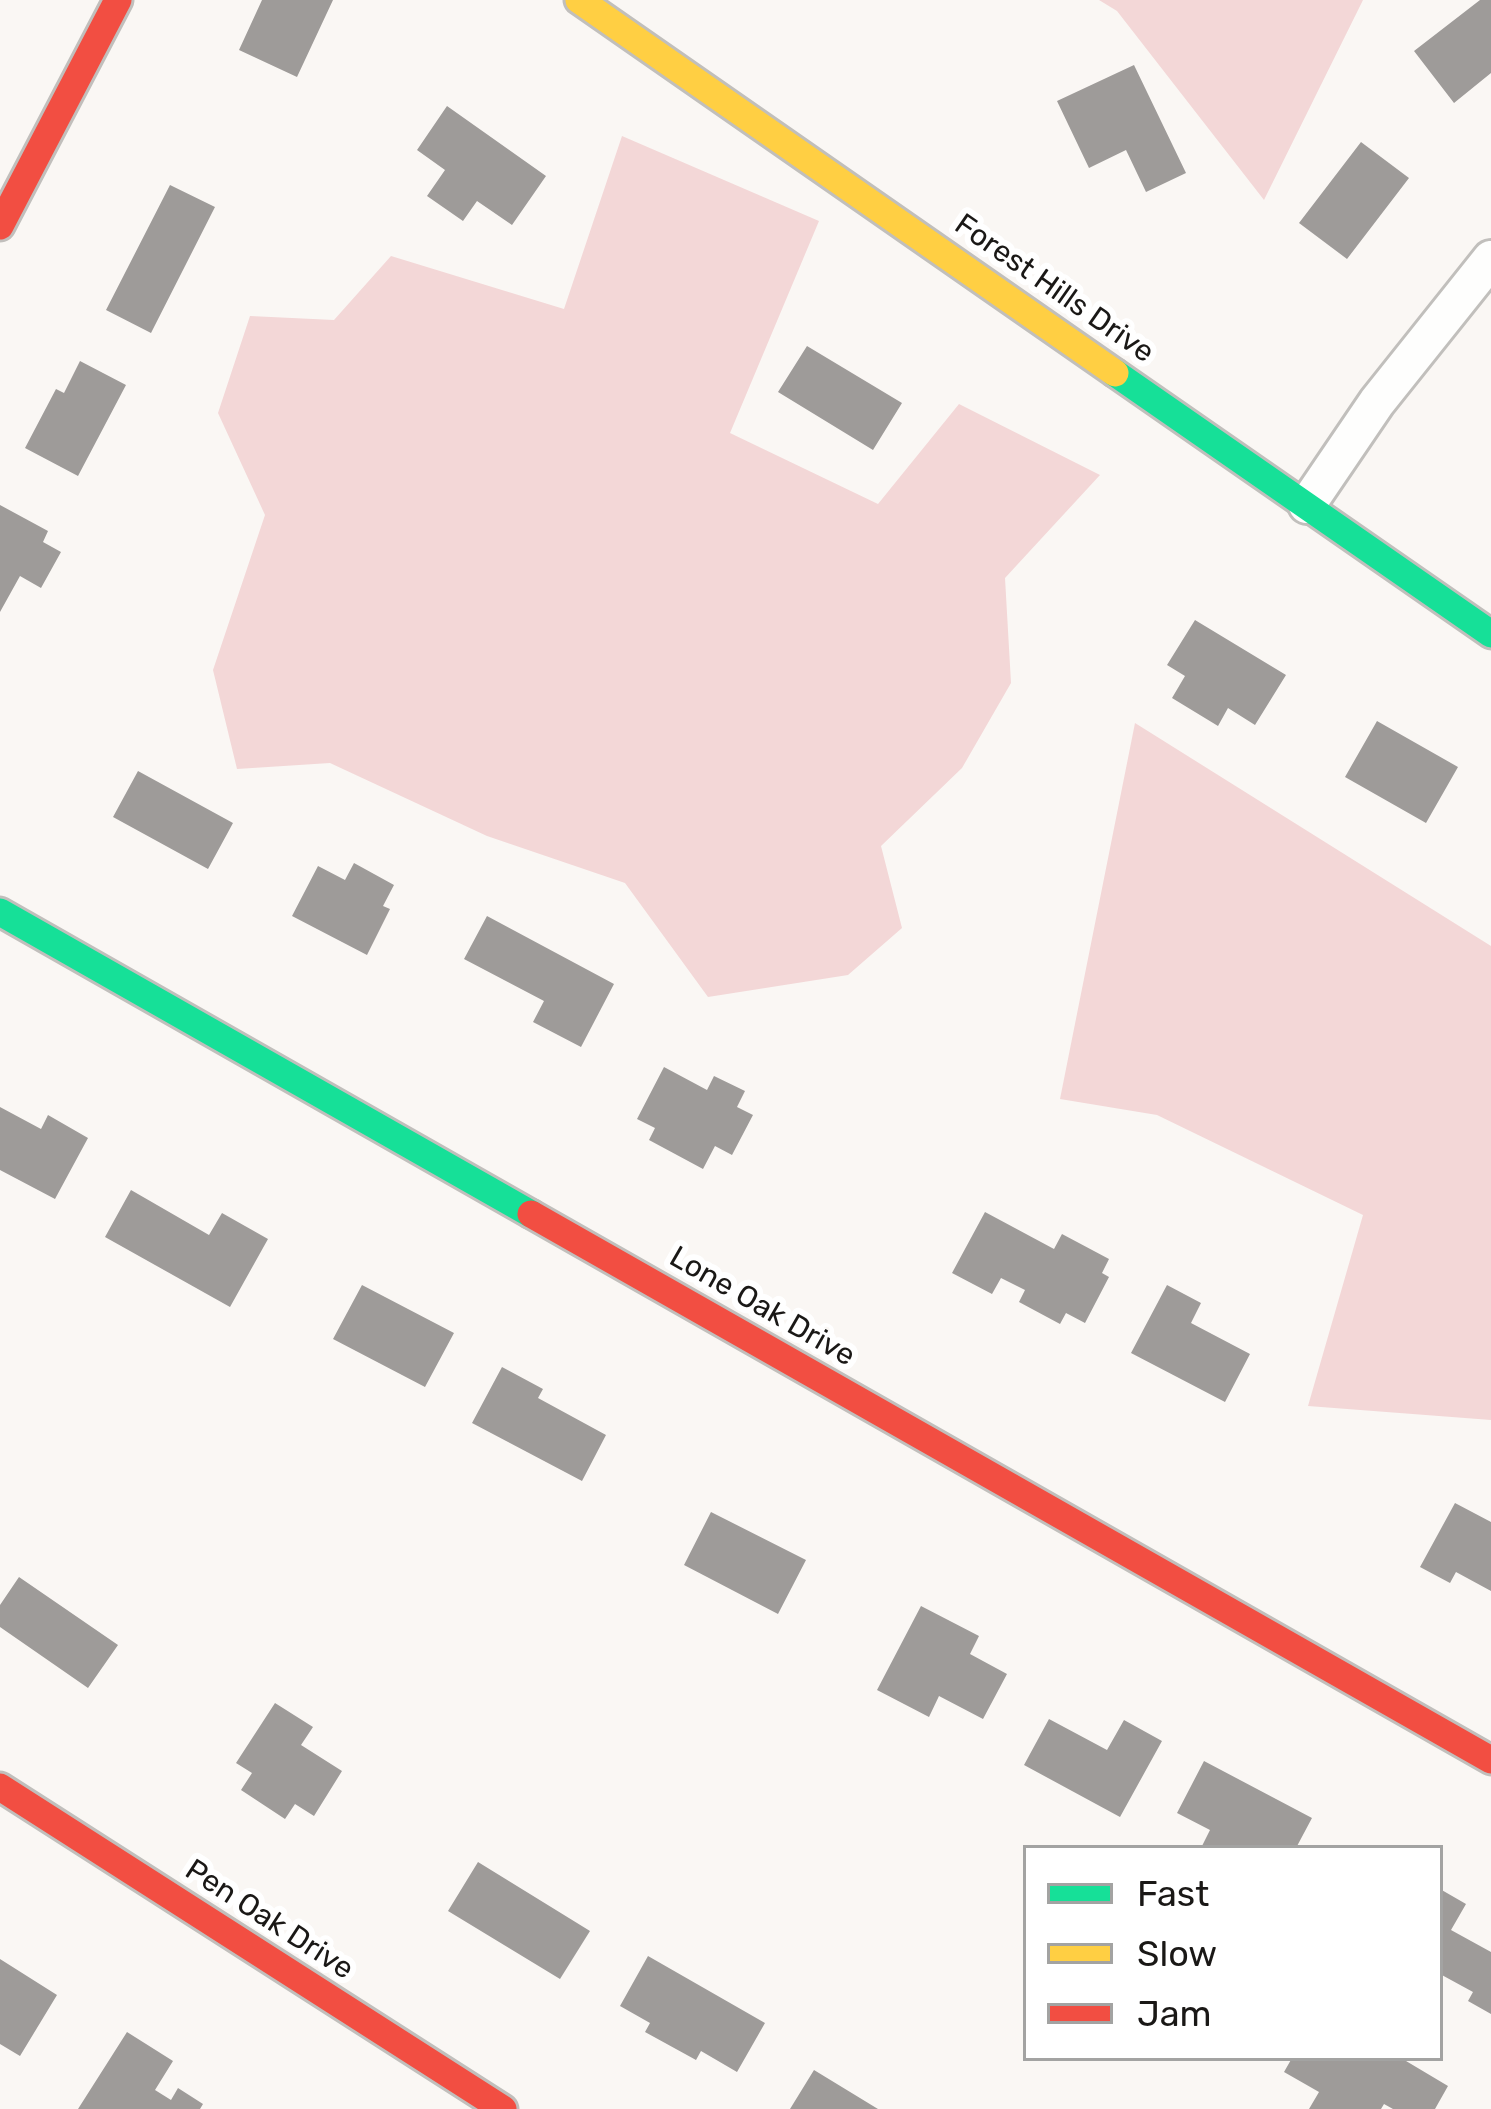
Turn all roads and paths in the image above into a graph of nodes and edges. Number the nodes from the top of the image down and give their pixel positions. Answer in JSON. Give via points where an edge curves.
{"nodes":[{"id":1,"x":118,"y":0,"type":"edge"},
{"id":2,"x":579,"y":0,"type":"edge"},
{"id":3,"x":0,"y":226,"type":"edge"},
{"id":4,"x":1491,"y":259,"type":"edge"},
{"id":5,"x":1307,"y":505,"type":"junction"},
{"id":6,"x":1491,"y":634,"type":"edge"},
{"id":7,"x":0,"y":912,"type":"edge"},
{"id":8,"x":1491,"y":1760,"type":"edge"},
{"id":9,"x":0,"y":1787,"type":"edge"},
{"id":10,"x":502,"y":2109,"type":"edge"}],
"edges":[{"from":1,"to":3,"type":"street"},
{"from":2,"to":5,"type":"street","name":"Forest Hills Drive"},
{"from":4,"to":5,"type":"street","via":[[1377,401]]},
{"from":5,"to":6,"type":"street","name":"Forest Hills Drive"},
{"from":7,"to":8,"type":"street","name":"Lone Oak Drive"},
{"from":9,"to":10,"type":"street","name":"Pen Oak Drive"}]}
